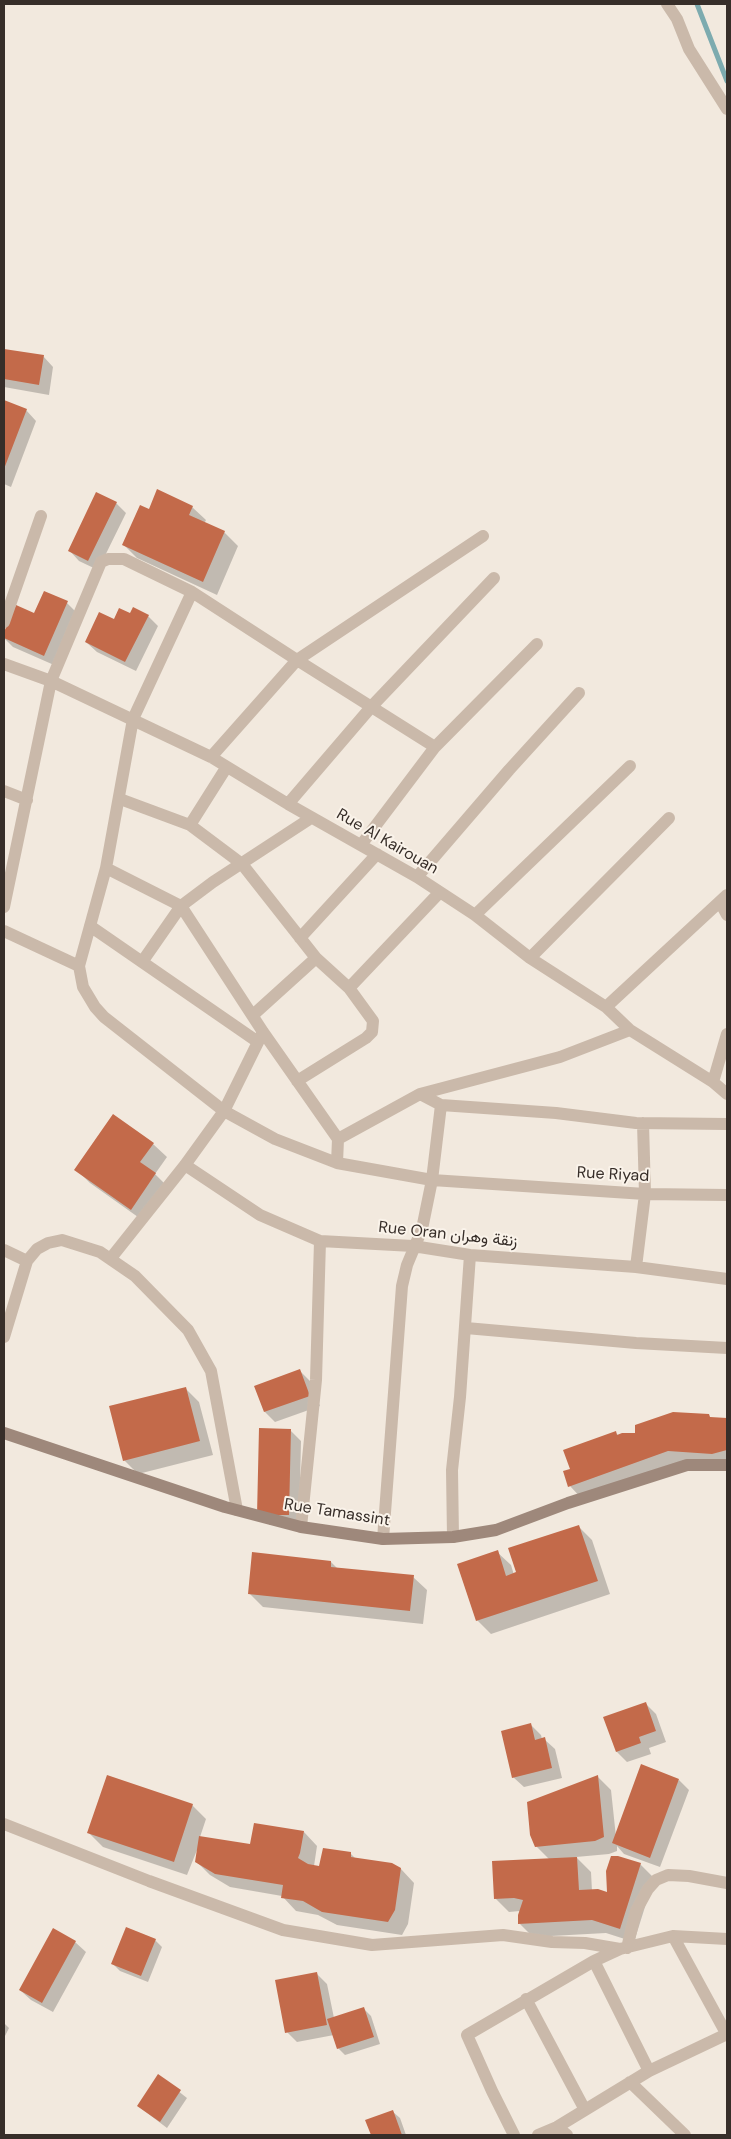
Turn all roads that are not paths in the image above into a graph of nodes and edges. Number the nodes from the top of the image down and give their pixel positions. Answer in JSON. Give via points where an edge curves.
{"nodes":[{"id":1,"x":667,"y":4,"type":"edge"},
{"id":2,"x":727,"y":109,"type":"edge"},
{"id":3,"x":41,"y":516,"type":"dead end"},
{"id":4,"x":483,"y":536,"type":"dead end"},
{"id":5,"x":494,"y":578,"type":"dead end"},
{"id":6,"x":192,"y":592,"type":"junction"},
{"id":7,"x":4,"y":622,"type":"edge"},
{"id":8,"x":537,"y":644,"type":"dead end"},
{"id":9,"x":297,"y":660,"type":"junction"},
{"id":10,"x":4,"y":664,"type":"edge"},
{"id":11,"x":50,"y":681,"type":"junction"},
{"id":12,"x":579,"y":693,"type":"dead end"},
{"id":13,"x":372,"y":706,"type":"junction"},
{"id":14,"x":133,"y":719,"type":"junction"},
{"id":15,"x":435,"y":747,"type":"junction"},
{"id":16,"x":211,"y":757,"type":"junction"},
{"id":17,"x":630,"y":766,"type":"dead end"},
{"id":18,"x":226,"y":768,"type":"junction"},
{"id":19,"x":4,"y":791,"type":"edge"},
{"id":20,"x":120,"y":799,"type":"junction"},
{"id":21,"x":27,"y":800,"type":"junction"},
{"id":22,"x":288,"y":804,"type":"junction"},
{"id":23,"x":311,"y":818,"type":"junction"},
{"id":24,"x":669,"y":818,"type":"dead end"},
{"id":25,"x":190,"y":825,"type":"junction"},
{"id":26,"x":361,"y":845,"type":"junction"},
{"id":27,"x":377,"y":854,"type":"junction"},
{"id":28,"x":242,"y":864,"type":"junction"},
{"id":29,"x":106,"y":868,"type":"junction"},
{"id":30,"x":417,"y":877,"type":"junction"},
{"id":31,"x":440,"y":892,"type":"junction"},
{"id":32,"x":724,"y":899,"type":"edge"},
{"id":33,"x":181,"y":906,"type":"junction"},
{"id":34,"x":4,"y":907,"type":"edge"},
{"id":35,"x":475,"y":915,"type":"junction"},
{"id":36,"x":727,"y":915,"type":"edge"},
{"id":37,"x":90,"y":926,"type":"junction"},
{"id":38,"x":4,"y":931,"type":"edge"},
{"id":39,"x":300,"y":938,"type":"junction"},
{"id":40,"x":316,"y":958,"type":"junction"},
{"id":41,"x":530,"y":958,"type":"junction"},
{"id":42,"x":142,"y":962,"type":"junction"},
{"id":43,"x":79,"y":966,"type":"junction"},
{"id":44,"x":349,"y":988,"type":"junction"},
{"id":45,"x":606,"y":1007,"type":"junction"},
{"id":46,"x":253,"y":1015,"type":"junction"},
{"id":47,"x":630,"y":1030,"type":"junction"},
{"id":48,"x":727,"y":1034,"type":"edge"},
{"id":49,"x":261,"y":1037,"type":"junction"},
{"id":50,"x":297,"y":1081,"type":"junction"},
{"id":51,"x":712,"y":1082,"type":"junction"},
{"id":52,"x":420,"y":1094,"type":"junction"},
{"id":53,"x":727,"y":1094,"type":"edge"},
{"id":54,"x":441,"y":1104,"type":"junction"},
{"id":55,"x":224,"y":1111,"type":"junction"},
{"id":56,"x":643,"y":1123,"type":"junction"},
{"id":57,"x":727,"y":1124,"type":"edge"},
{"id":58,"x":338,"y":1139,"type":"junction"},
{"id":59,"x":337,"y":1163,"type":"junction"},
{"id":60,"x":185,"y":1165,"type":"junction"},
{"id":61,"x":432,"y":1180,"type":"junction"},
{"id":62,"x":645,"y":1194,"type":"junction"},
{"id":63,"x":727,"y":1195,"type":"edge"},
{"id":64,"x":320,"y":1241,"type":"junction"},
{"id":65,"x":414,"y":1246,"type":"junction"},
{"id":66,"x":4,"y":1250,"type":"edge"},
{"id":67,"x":470,"y":1255,"type":"junction"},
{"id":68,"x":111,"y":1258,"type":"junction"},
{"id":69,"x":26,"y":1261,"type":"junction"},
{"id":70,"x":636,"y":1267,"type":"junction"},
{"id":71,"x":727,"y":1279,"type":"edge"},
{"id":72,"x":6,"y":1320,"type":"edge"},
{"id":73,"x":466,"y":1328,"type":"junction"},
{"id":74,"x":4,"y":1337,"type":"edge"},
{"id":75,"x":727,"y":1348,"type":"edge"},
{"id":76,"x":4,"y":1432,"type":"edge"},
{"id":77,"x":727,"y":1465,"type":"edge"},
{"id":78,"x":237,"y":1510,"type":"junction"},
{"id":79,"x":300,"y":1527,"type":"junction"},
{"id":80,"x":454,"y":1537,"type":"junction"},
{"id":81,"x":383,"y":1539,"type":"junction"},
{"id":82,"x":4,"y":1824,"type":"edge"},
{"id":83,"x":727,"y":1883,"type":"edge"},
{"id":84,"x":673,"y":1936,"type":"junction"},
{"id":85,"x":727,"y":1939,"type":"edge"},
{"id":86,"x":624,"y":1948,"type":"junction"},
{"id":87,"x":594,"y":1961,"type":"junction"},
{"id":88,"x":526,"y":1999,"type":"junction"},
{"id":89,"x":727,"y":2035,"type":"edge"},
{"id":90,"x":649,"y":2071,"type":"junction"},
{"id":91,"x":630,"y":2082,"type":"junction"},
{"id":92,"x":585,"y":2110,"type":"junction"},
{"id":93,"x":556,"y":2127,"type":"junction"},
{"id":94,"x":514,"y":2135,"type":"edge"},
{"id":95,"x":538,"y":2135,"type":"edge"},
{"id":96,"x":566,"y":2135,"type":"edge"},
{"id":97,"x":685,"y":2135,"type":"edge"}],
"edges":[{"from":1,"to":2,"type":"street","via":[[689,49]]},
{"from":3,"to":7,"type":"street"},
{"from":4,"to":9,"type":"street"},
{"from":5,"to":13,"type":"street"},
{"from":6,"to":9,"type":"street"},
{"from":6,"to":11,"type":"street","via":[[124,559],[101,562]]},
{"from":6,"to":14,"type":"street"},
{"from":8,"to":15,"type":"street"},
{"from":9,"to":13,"type":"street"},
{"from":9,"to":16,"type":"street"},
{"from":10,"to":11,"type":"street","name":"Rue Al Kairouan"},
{"from":11,"to":14,"type":"street","name":"Rue Al Kairouan"},
{"from":11,"to":21,"type":"street"},
{"from":12,"to":30,"type":"street"},
{"from":13,"to":15,"type":"street"},
{"from":13,"to":22,"type":"street"},
{"from":14,"to":16,"type":"street","name":"Rue Al Kairouan"},
{"from":14,"to":20,"type":"street"},
{"from":15,"to":26,"type":"street"},
{"from":16,"to":18,"type":"street","name":"Rue Al Kairouan"},
{"from":17,"to":35,"type":"street"},
{"from":18,"to":22,"type":"street","name":"Rue Al Kairouan"},
{"from":18,"to":25,"type":"street"},
{"from":19,"to":21,"type":"street"},
{"from":20,"to":25,"type":"street"},
{"from":20,"to":29,"type":"street"},
{"from":21,"to":34,"type":"street"},
{"from":22,"to":23,"type":"street","name":"Rue Al Kairouan"},
{"from":23,"to":26,"type":"street","name":"Rue Al Kairouan"},
{"from":23,"to":28,"type":"street"},
{"from":24,"to":41,"type":"street"},
{"from":25,"to":28,"type":"street"},
{"from":26,"to":27,"type":"street","name":"Rue Al Kairouan"},
{"from":27,"to":30,"type":"street","name":"Rue Al Kairouan"},
{"from":27,"to":39,"type":"street"},
{"from":28,"to":33,"type":"street"},
{"from":28,"to":39,"type":"street"},
{"from":29,"to":33,"type":"street"},
{"from":29,"to":37,"type":"street"},
{"from":30,"to":31,"type":"street","name":"Rue Al Kairouan"},
{"from":31,"to":35,"type":"street","name":"Rue Al Kairouan"},
{"from":31,"to":44,"type":"street"},
{"from":32,"to":36,"type":"street"},
{"from":32,"to":45,"type":"street"},
{"from":33,"to":42,"type":"street"},
{"from":33,"to":46,"type":"street"},
{"from":35,"to":41,"type":"street","name":"Rue Al Kairouan"},
{"from":37,"to":42,"type":"street"},
{"from":37,"to":43,"type":"street"},
{"from":38,"to":43,"type":"street"},
{"from":39,"to":40,"type":"street"},
{"from":40,"to":44,"type":"street"},
{"from":40,"to":46,"type":"street"},
{"from":41,"to":45,"type":"street","name":"Rue Al Kairouan"},
{"from":42,"to":49,"type":"street"},
{"from":43,"to":55,"type":"street","name":"Rue Riyad","via":[[83,986],[104,1017]]},
{"from":44,"to":50,"type":"street","via":[[373,1021],[372,1032]]},
{"from":45,"to":47,"type":"street","name":"Rue Al Kairouan"},
{"from":46,"to":49,"type":"street"},
{"from":47,"to":51,"type":"street","name":"Rue Al Kairouan"},
{"from":47,"to":52,"type":"street","via":[[560,1057]]},
{"from":48,"to":51,"type":"street"},
{"from":49,"to":50,"type":"street"},
{"from":49,"to":55,"type":"street"},
{"from":50,"to":58,"type":"street"},
{"from":51,"to":53,"type":"street","name":"Rue Al Kairouan"},
{"from":52,"to":54,"type":"street"},
{"from":52,"to":58,"type":"street"},
{"from":54,"to":56,"type":"street"},
{"from":54,"to":61,"type":"street"},
{"from":55,"to":59,"type":"street","name":"Rue Riyad","via":[[275,1139]]},
{"from":55,"to":60,"type":"street"},
{"from":56,"to":57,"type":"street"},
{"from":56,"to":62,"type":"street"},
{"from":58,"to":59,"type":"street"},
{"from":59,"to":61,"type":"street","name":"Rue Riyad"},
{"from":60,"to":64,"type":"street","name":"Rue Oran زنقة وهران","via":[[260,1215]]},
{"from":60,"to":68,"type":"street"},
{"from":61,"to":62,"type":"street","name":"Rue Riyad"},
{"from":61,"to":65,"type":"street","via":[[422,1229]]},
{"from":62,"to":63,"type":"street","name":"Rue Riyad"},
{"from":62,"to":70,"type":"street"},
{"from":64,"to":65,"type":"street","name":"Rue Oran زنقة وهران"},
{"from":64,"to":79,"type":"street","via":[[316,1380]]},
{"from":65,"to":67,"type":"street","name":"Rue Oran زنقة وهران"},
{"from":65,"to":81,"type":"street","via":[[402,1286]]},
{"from":66,"to":69,"type":"street"},
{"from":67,"to":70,"type":"street","name":"Rue Oran زنقة وهران"},
{"from":67,"to":73,"type":"street"},
{"from":68,"to":69,"type":"street","via":[[62,1240],[48,1243]]},
{"from":68,"to":78,"type":"street","via":[[169,1309],[199,1348],[215,1388]]},
{"from":69,"to":72,"type":"street"},
{"from":70,"to":71,"type":"street","name":"Rue Oran زنقة وهران"},
{"from":72,"to":74,"type":"street"},
{"from":73,"to":75,"type":"street"},
{"from":73,"to":80,"type":"street","via":[[452,1470]]},
{"from":76,"to":78,"type":"main road","name":"Rue Tamassint"},
{"from":77,"to":80,"type":"main road","name":"Rue Tamassint","via":[[687,1465],[496,1530]]},
{"from":78,"to":79,"type":"main road","name":"Rue Tamassint"},
{"from":79,"to":81,"type":"main road","name":"Rue Tamassint"},
{"from":80,"to":81,"type":"main road","name":"Rue Tamassint"},
{"from":82,"to":86,"type":"street","via":[[282,1930],[372,1945],[503,1935]]},
{"from":83,"to":86,"type":"street","via":[[668,1875],[656,1880],[636,1911]]},
{"from":84,"to":85,"type":"street"},
{"from":84,"to":86,"type":"street"},
{"from":84,"to":89,"type":"street"},
{"from":86,"to":87,"type":"street"},
{"from":87,"to":88,"type":"street"},
{"from":87,"to":90,"type":"street"},
{"from":88,"to":92,"type":"street"},
{"from":88,"to":94,"type":"street","via":[[467,2035]]},
{"from":89,"to":90,"type":"street"},
{"from":90,"to":91,"type":"street"},
{"from":91,"to":92,"type":"street"},
{"from":91,"to":97,"type":"street"},
{"from":92,"to":93,"type":"street"},
{"from":93,"to":95,"type":"street"},
{"from":93,"to":96,"type":"street"}]}
